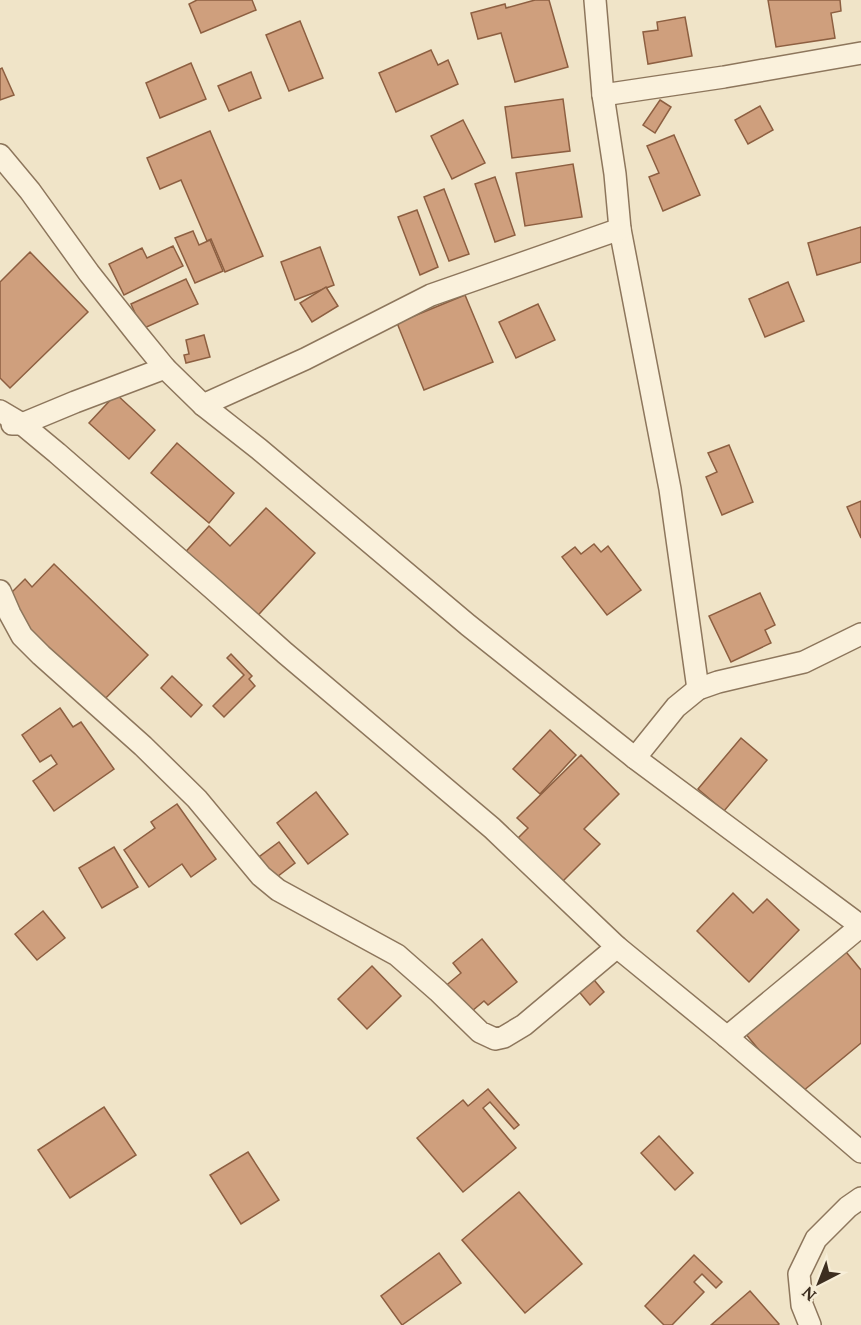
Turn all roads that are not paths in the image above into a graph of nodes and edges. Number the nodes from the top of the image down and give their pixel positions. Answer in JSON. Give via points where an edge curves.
{"nodes":[{"id":1,"x":595,"y":0,"type":"edge"},
{"id":2,"x":861,"y":53,"type":"edge"},
{"id":3,"x":603,"y":95,"type":"junction"},
{"id":4,"x":0,"y":155,"type":"edge"},
{"id":5,"x":620,"y":229,"type":"junction"},
{"id":6,"x":165,"y":368,"type":"junction"},
{"id":7,"x":202,"y":405,"type":"junction"},
{"id":8,"x":0,"y":411,"type":"edge"},
{"id":9,"x":0,"y":424,"type":"edge"},
{"id":10,"x":22,"y":424,"type":"junction"},
{"id":11,"x":0,"y":591,"type":"edge"},
{"id":12,"x":861,"y":634,"type":"edge"},
{"id":13,"x":698,"y":689,"type":"junction"},
{"id":14,"x":635,"y":758,"type":"junction"},
{"id":15,"x":861,"y":926,"type":"edge"},
{"id":16,"x":616,"y":947,"type":"junction"},
{"id":17,"x":728,"y":1037,"type":"junction"},
{"id":18,"x":861,"y":1152,"type":"edge"},
{"id":19,"x":861,"y":1198,"type":"edge"},
{"id":20,"x":810,"y":1325,"type":"edge"}],
"edges":[{"from":1,"to":3,"type":"street"},
{"from":2,"to":3,"type":"street"},
{"from":3,"to":5,"type":"street"},
{"from":4,"to":6,"type":"street"},
{"from":5,"to":7,"type":"street","via":[[431,296]]},
{"from":5,"to":13,"type":"street","via":[[670,489]]},
{"from":6,"to":7,"type":"street"},
{"from":6,"to":10,"type":"street"},
{"from":7,"to":14,"type":"street"},
{"from":8,"to":10,"type":"street"},
{"from":9,"to":10,"type":"street"},
{"from":10,"to":16,"type":"street","via":[[492,828]]},
{"from":11,"to":16,"type":"street","via":[[22,636],[197,799],[261,876],[278,890],[397,955],[480,1032],[495,1039],[524,1025]]},
{"from":12,"to":13,"type":"street","via":[[804,662]]},
{"from":13,"to":14,"type":"street","via":[[676,707]]},
{"from":14,"to":15,"type":"street"},
{"from":15,"to":17,"type":"street"},
{"from":16,"to":17,"type":"street"},
{"from":17,"to":18,"type":"street"},
{"from":19,"to":20,"type":"street","via":[[816,1239],[800,1274],[802,1305]]}]}
